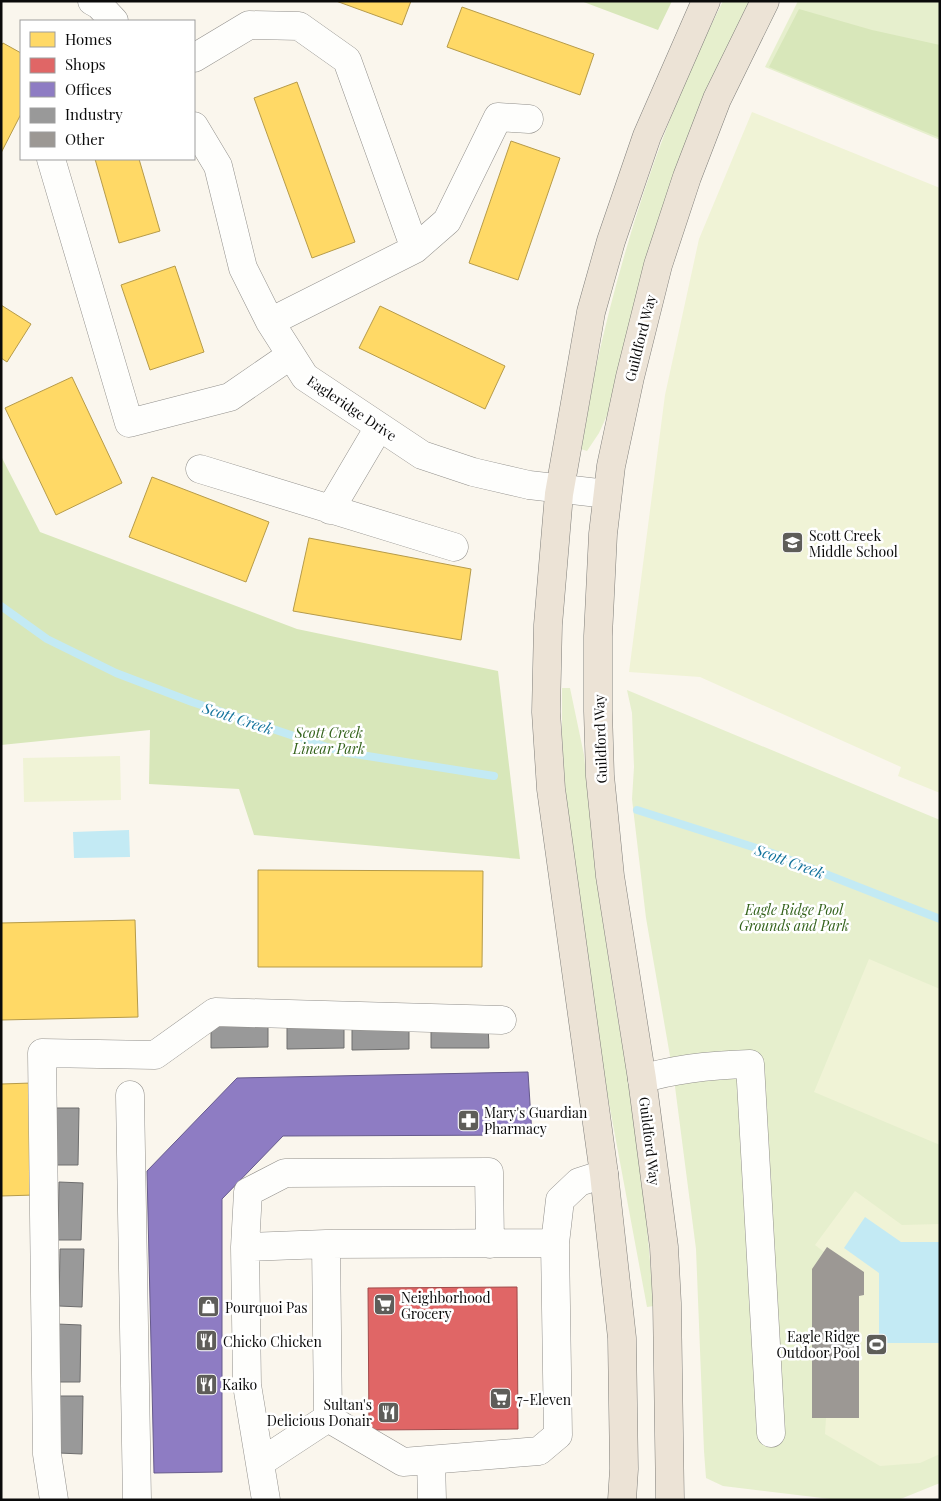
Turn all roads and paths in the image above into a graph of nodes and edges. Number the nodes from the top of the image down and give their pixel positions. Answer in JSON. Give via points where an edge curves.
{"nodes":[{"id":1,"x":92,"y":1,"type":"edge"},
{"id":2,"x":706,"y":1,"type":"edge"},
{"id":3,"x":765,"y":1,"type":"edge"},
{"id":4,"x":113,"y":20,"type":"edge"},
{"id":5,"x":195,"y":57,"type":"edge"},
{"id":6,"x":529,"y":119,"type":"dead end"},
{"id":7,"x":195,"y":128,"type":"edge"},
{"id":8,"x":52,"y":160,"type":"edge"},
{"id":9,"x":415,"y":249,"type":"junction"},
{"id":10,"x":270,"y":322,"type":"junction"},
{"id":11,"x":291,"y":354,"type":"junction"},
{"id":12,"x":379,"y":427,"type":"junction"},
{"id":13,"x":200,"y":469,"type":"dead end"},
{"id":14,"x":560,"y":490,"type":"junction"},
{"id":15,"x":607,"y":494,"type":"junction"},
{"id":16,"x":330,"y":510,"type":"junction"},
{"id":17,"x":454,"y":547,"type":"dead end"},
{"id":18,"x":502,"y":1020,"type":"dead end"},
{"id":19,"x":642,"y":1079,"type":"junction"},
{"id":20,"x":130,"y":1095,"type":"dead end"},
{"id":21,"x":604,"y":1174,"type":"junction"},
{"id":22,"x":555,"y":1243,"type":"junction"},
{"id":23,"x":326,"y":1244,"type":"junction"},
{"id":24,"x":490,"y":1244,"type":"junction"},
{"id":25,"x":245,"y":1247,"type":"junction"},
{"id":26,"x":328,"y":1418,"type":"junction"},
{"id":27,"x":771,"y":1434,"type":"dead end"},
{"id":28,"x":431,"y":1460,"type":"junction"},
{"id":29,"x":261,"y":1462,"type":"junction"},
{"id":30,"x":54,"y":1500,"type":"edge"},
{"id":31,"x":137,"y":1500,"type":"edge"},
{"id":32,"x":266,"y":1500,"type":"edge"},
{"id":33,"x":432,"y":1500,"type":"edge"},
{"id":34,"x":622,"y":1500,"type":"edge"},
{"id":35,"x":670,"y":1500,"type":"edge"}],
"edges":[{"from":1,"to":4,"type":"street"},
{"from":2,"to":14,"type":"main road","via":[[647,136],[611,241],[591,312]]},
{"from":3,"to":15,"type":"main road","name":"Guildford Way","via":[[717,100],[658,266],[630,377]]},
{"from":5,"to":9,"type":"street","via":[[249,25],[259,25],[299,26],[347,60]]},
{"from":6,"to":9,"type":"street","via":[[498,117],[447,221]]},
{"from":7,"to":10,"type":"street","name":"Eagleridge Drive","via":[[218,166],[243,268]]},
{"from":8,"to":11,"type":"street","via":[[129,423],[230,397]]},
{"from":9,"to":10,"type":"street"},
{"from":10,"to":11,"type":"street","name":"Eagleridge Drive"},
{"from":11,"to":12,"type":"street","name":"Eagleridge Drive","via":[[304,377]]},
{"from":12,"to":14,"type":"street","name":"Eagleridge Drive","via":[[422,455],[473,472]]},
{"from":12,"to":16,"type":"street"},
{"from":13,"to":16,"type":"street"},
{"from":14,"to":15,"type":"street","name":"Eagleridge Drive"},
{"from":14,"to":21,"type":"main road","via":[[548,626],[546,712],[550,789]]},
{"from":15,"to":19,"type":"main road","name":"Guildford Way","via":[[598,636],[600,776],[610,876]]},
{"from":16,"to":17,"type":"street"},
{"from":18,"to":30,"type":"street","via":[[215,1012],[155,1055],[42,1053],[47,1454]]},
{"from":19,"to":27,"type":"street","via":[[668,1071],[750,1064]]},
{"from":19,"to":35,"type":"main road","name":"Guildford Way","via":[[664,1247]]},
{"from":20,"to":31,"type":"street"},
{"from":21,"to":22,"type":"street","via":[[579,1182],[560,1200]]},
{"from":21,"to":34,"type":"main road","via":[[622,1338]]},
{"from":22,"to":24,"type":"street"},
{"from":22,"to":28,"type":"street","via":[[558,1435],[539,1451]]},
{"from":23,"to":24,"type":"street"},
{"from":23,"to":25,"type":"street"},
{"from":23,"to":26,"type":"street"},
{"from":24,"to":25,"type":"street","via":[[489,1172],[285,1173],[248,1192]]},
{"from":25,"to":29,"type":"street","via":[[247,1385]]},
{"from":26,"to":28,"type":"street","via":[[403,1462]]},
{"from":26,"to":29,"type":"street"},
{"from":28,"to":33,"type":"street"},
{"from":29,"to":32,"type":"street"}]}
